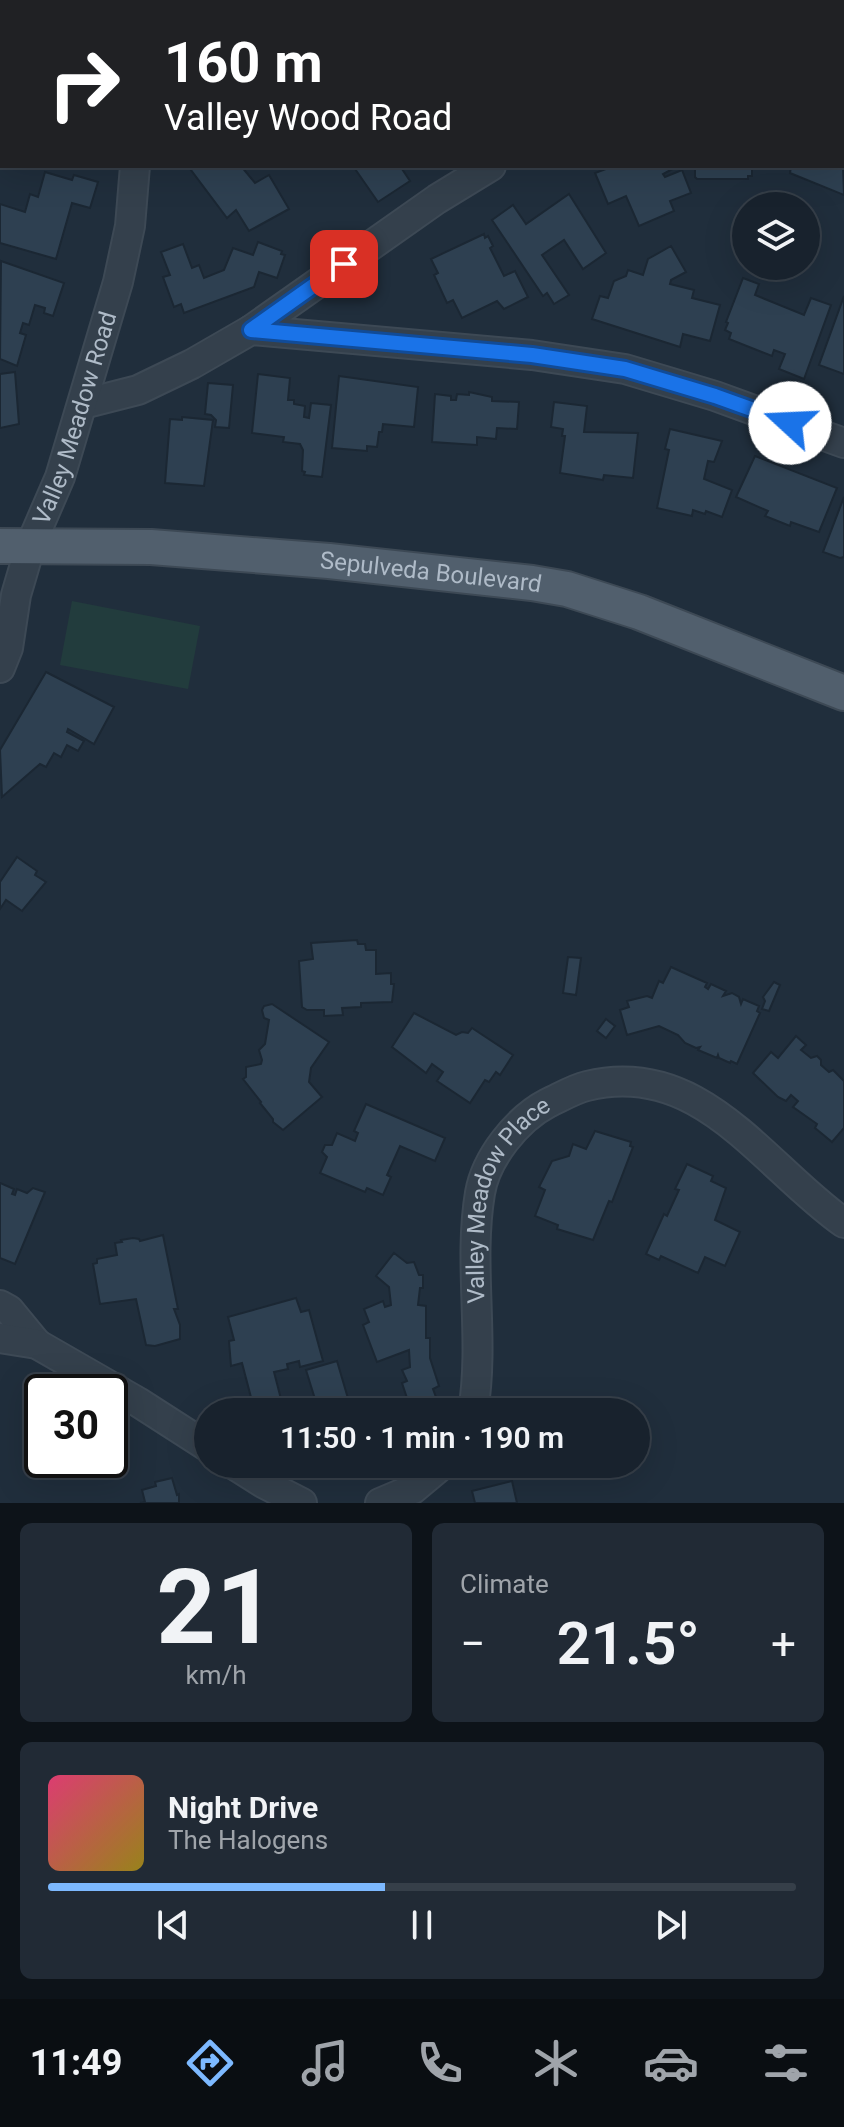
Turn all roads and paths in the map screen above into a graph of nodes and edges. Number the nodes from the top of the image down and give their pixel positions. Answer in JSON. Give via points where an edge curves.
{"nodes":[{"id":1,"x":135,"y":168,"type":"edge"},
{"id":2,"x":488,"y":168,"type":"edge"},
{"id":3,"x":251,"y":330,"type":"junction"},
{"id":4,"x":83,"y":404,"type":"junction"},
{"id":5,"x":844,"y":443,"type":"edge"},
{"id":6,"x":16,"y":545,"type":"edge"},
{"id":7,"x":0,"y":668,"type":"edge"},
{"id":8,"x":844,"y":693,"type":"edge"},
{"id":9,"x":844,"y":1223,"type":"edge"},
{"id":10,"x":0,"y":1305,"type":"edge"},
{"id":11,"x":0,"y":1338,"type":"edge"},
{"id":12,"x":37,"y":1344,"type":"junction"},
{"id":13,"x":475,"y":1398,"type":"edge"},
{"id":14,"x":194,"y":1438,"type":"edge"},
{"id":15,"x":255,"y":1478,"type":"edge"},
{"id":16,"x":426,"y":1478,"type":"edge"},
{"id":17,"x":302,"y":1503,"type":"edge"},
{"id":18,"x":380,"y":1503,"type":"edge"}],
"edges":[{"from":1,"to":4,"type":"street","name":"Valley Meadow Road","via":[[118,282]]},
{"from":2,"to":3,"type":"street"},
{"from":3,"to":4,"type":"street","via":[[138,390]]},
{"from":3,"to":5,"type":"street","via":[[532,355],[625,369]]},
{"from":4,"to":6,"type":"street","name":"Valley Meadow Road","via":[[60,477]]},
{"from":6,"to":7,"type":"street","name":"Valley Meadow Road","via":[[16,595]]},
{"from":6,"to":8,"type":"main road","name":"Sepulveda Boulevard","via":[[151,547],[329,561],[567,589]]},
{"from":9,"to":13,"type":"street","name":"Valley Meadow Place","via":[[718,1113],[687,1094],[630,1081],[584,1086],[536,1110],[488,1167],[475,1229]]},
{"from":10,"to":12,"type":"street"},
{"from":11,"to":12,"type":"street"},
{"from":12,"to":14,"type":"street"},
{"from":15,"to":17,"type":"street"},
{"from":16,"to":18,"type":"street"}]}
